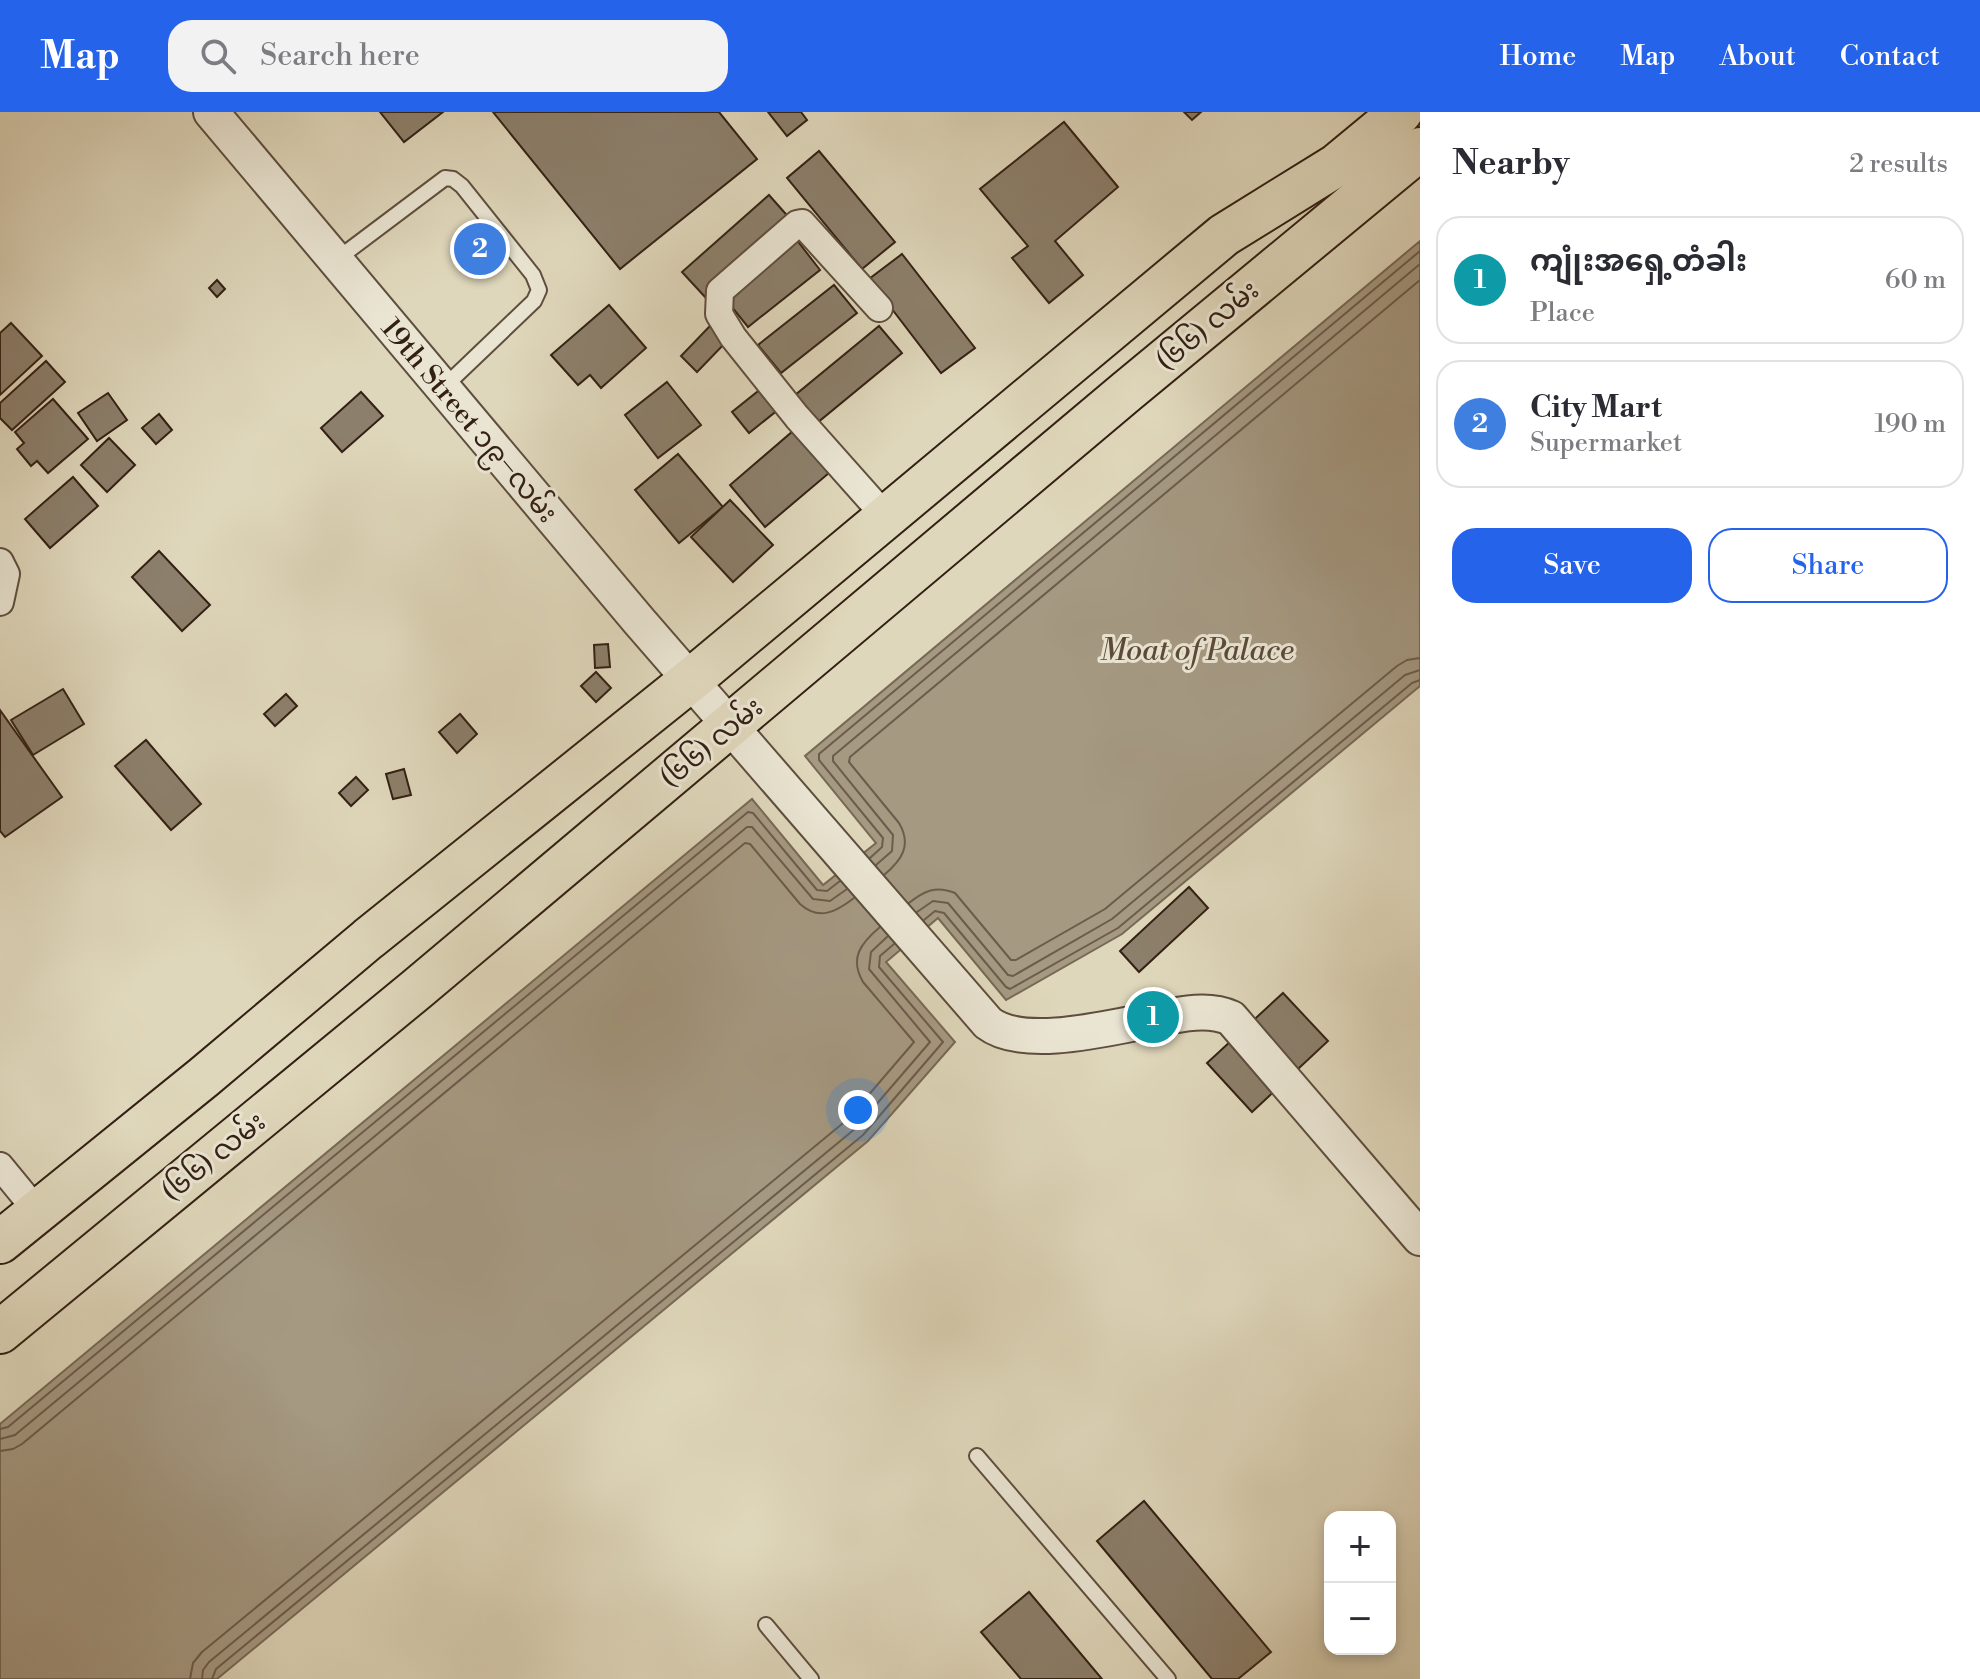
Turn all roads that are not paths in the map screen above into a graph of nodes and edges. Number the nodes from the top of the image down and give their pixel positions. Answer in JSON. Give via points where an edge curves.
{"nodes":[{"id":1,"x":211,"y":112,"type":"edge"},
{"id":2,"x":1401,"y":112,"type":"edge"},
{"id":3,"x":1420,"y":149,"type":"edge"},
{"id":4,"x":335,"y":260,"type":"junction"},
{"id":5,"x":879,"y":308,"type":"dead end"},
{"id":6,"x":443,"y":388,"type":"junction"},
{"id":7,"x":885,"y":516,"type":"junction"},
{"id":8,"x":0,"y":562,"type":"edge"},
{"id":9,"x":0,"y":602,"type":"edge"},
{"id":10,"x":692,"y":679,"type":"junction"},
{"id":11,"x":731,"y":725,"type":"junction"},
{"id":12,"x":0,"y":1166,"type":"edge"},
{"id":13,"x":37,"y":1211,"type":"junction"},
{"id":14,"x":1420,"y":1238,"type":"edge"},
{"id":15,"x":0,"y":1242,"type":"edge"},
{"id":16,"x":0,"y":1332,"type":"edge"},
{"id":17,"x":977,"y":1456,"type":"dead end"},
{"id":18,"x":766,"y":1625,"type":"dead end"},
{"id":19,"x":811,"y":1679,"type":"edge"},
{"id":20,"x":1168,"y":1679,"type":"edge"}],
"edges":[{"from":1,"to":4,"type":"street","name":"19th Street ၁၉−လမ်း"},
{"from":2,"to":7,"type":"main road","name":"(၆၆) လမ်း","via":[[1337,165],[1224,235]]},
{"from":3,"to":11,"type":"main road","name":"(၆၆) လမ်း"},
{"from":4,"to":6,"type":"street","name":"19th Street ၁၉−လမ်း"},
{"from":4,"to":6,"type":"lane","via":[[445,178],[462,186],[533,275],[539,290],[534,301]]},
{"from":5,"to":7,"type":"street","via":[[802,223],[785,232],[719,297],[719,314],[733,337]]},
{"from":6,"to":10,"type":"street","name":"19th Street ၁၉−လမ်း"},
{"from":7,"to":10,"type":"main road","name":"(၆၆) လမ်း"},
{"from":8,"to":9,"type":"street","via":[[6,574]]},
{"from":10,"to":11,"type":"street","name":"19th Street ၁၉−လမ်း"},
{"from":10,"to":13,"type":"main road","name":"(၆၆) လမ်း"},
{"from":11,"to":14,"type":"street","name":"19th Street ၁၉−လမ်း","via":[[998,1031],[1072,1033],[1190,1014],[1231,1018]]},
{"from":11,"to":16,"type":"main road","name":"(၆၆) လမ်း"},
{"from":12,"to":13,"type":"street"},
{"from":13,"to":15,"type":"main road","name":"(၆၆) လမ်း"},
{"from":17,"to":20,"type":"lane"},
{"from":18,"to":19,"type":"lane"}]}
